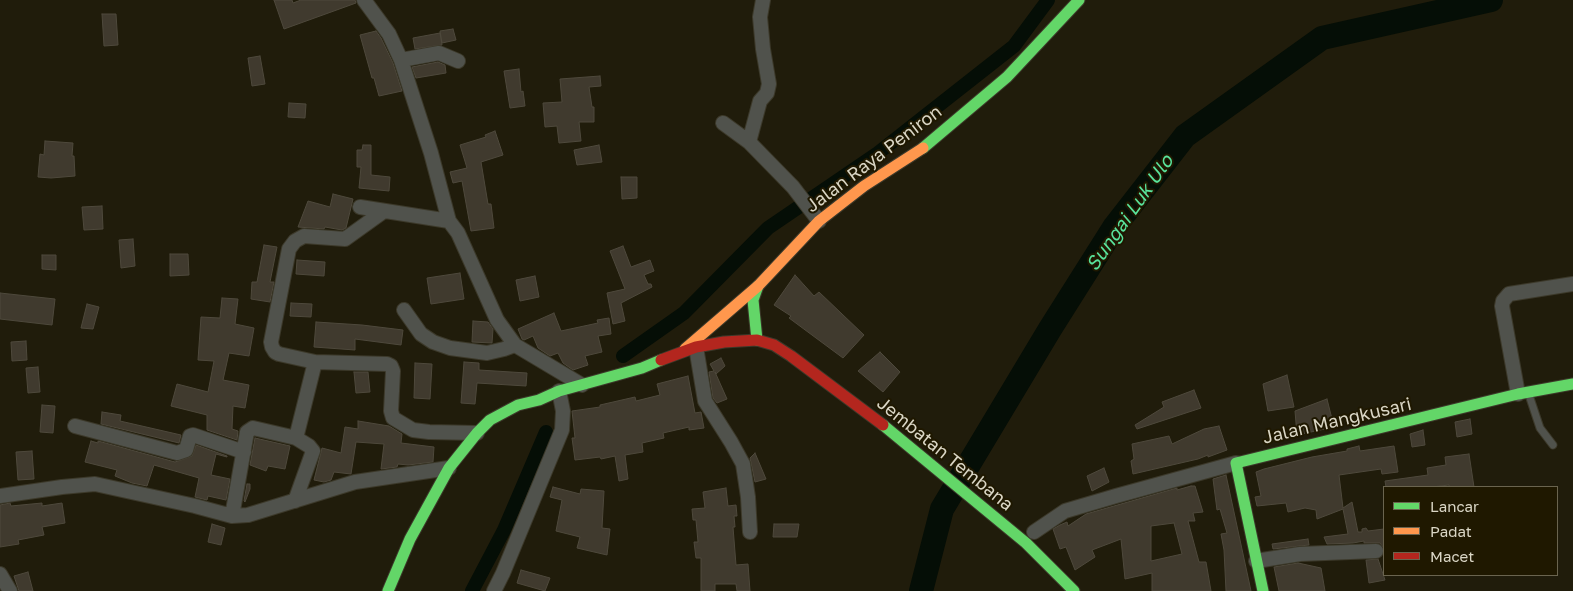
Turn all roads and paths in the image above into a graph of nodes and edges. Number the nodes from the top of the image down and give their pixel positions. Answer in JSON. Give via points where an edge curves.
{"nodes":[{"id":1,"x":364,"y":0,"type":"edge"},
{"id":2,"x":763,"y":0,"type":"edge"},
{"id":3,"x":1079,"y":0,"type":"edge"},
{"id":4,"x":401,"y":60,"type":"junction"},
{"id":5,"x":458,"y":61,"type":"dead end"},
{"id":6,"x":723,"y":123,"type":"dead end"},
{"id":7,"x":749,"y":142,"type":"junction"},
{"id":8,"x":360,"y":207,"type":"dead end"},
{"id":9,"x":384,"y":212,"type":"junction"},
{"id":10,"x":449,"y":221,"type":"junction"},
{"id":11,"x":819,"y":221,"type":"junction"},
{"id":12,"x":1573,"y":284,"type":"edge"},
{"id":13,"x":758,"y":286,"type":"junction"},
{"id":14,"x":404,"y":310,"type":"dead end"},
{"id":15,"x":756,"y":340,"type":"junction"},
{"id":16,"x":515,"y":344,"type":"junction"},
{"id":17,"x":696,"y":347,"type":"junction"},
{"id":18,"x":676,"y":356,"type":"junction"},
{"id":19,"x":315,"y":362,"type":"junction"},
{"id":20,"x":1573,"y":384,"type":"edge"},
{"id":21,"x":582,"y":385,"type":"junction"},
{"id":22,"x":559,"y":391,"type":"junction"},
{"id":23,"x":1523,"y":393,"type":"junction"},
{"id":24,"x":75,"y":426,"type":"dead end"},
{"id":25,"x":477,"y":433,"type":"junction"},
{"id":26,"x":296,"y":438,"type":"junction"},
{"id":27,"x":1553,"y":445,"type":"dead end"},
{"id":28,"x":244,"y":452,"type":"junction"},
{"id":29,"x":1236,"y":463,"type":"junction"},
{"id":30,"x":449,"y":468,"type":"junction"},
{"id":31,"x":0,"y":496,"type":"edge"},
{"id":32,"x":295,"y":501,"type":"junction"},
{"id":33,"x":232,"y":516,"type":"junction"},
{"id":34,"x":750,"y":532,"type":"dead end"},
{"id":35,"x":1034,"y":532,"type":"dead end"},
{"id":36,"x":1376,"y":550,"type":"dead end"},
{"id":37,"x":1256,"y":561,"type":"junction"},
{"id":38,"x":0,"y":574,"type":"edge"},
{"id":39,"x":10,"y":591,"type":"edge"},
{"id":40,"x":388,"y":591,"type":"edge"},
{"id":41,"x":494,"y":591,"type":"edge"},
{"id":42,"x":1074,"y":591,"type":"edge"},
{"id":43,"x":1263,"y":591,"type":"edge"}],
"edges":[{"from":1,"to":4,"type":"street","via":[[389,34]]},
{"from":2,"to":7,"type":"street","via":[[760,17],[769,84],[760,101]]},
{"from":3,"to":11,"type":"main road","name":"Jalan Raya Peniron","via":[[1007,76],[916,154],[864,186]]},
{"from":4,"to":5,"type":"street","via":[[438,53]]},
{"from":4,"to":10,"type":"street"},
{"from":6,"to":7,"type":"street"},
{"from":7,"to":11,"type":"street","via":[[793,187]]},
{"from":8,"to":9,"type":"street"},
{"from":9,"to":10,"type":"street"},
{"from":9,"to":19,"type":"street","via":[[345,239],[301,237],[290,249],[272,347],[280,354]]},
{"from":10,"to":16,"type":"street","via":[[497,320]]},
{"from":11,"to":13,"type":"main road","name":"Jalan Raya Peniron"},
{"from":12,"to":23,"type":"street","via":[[1509,294],[1503,301]]},
{"from":13,"to":15,"type":"main road","via":[[753,300]]},
{"from":13,"to":18,"type":"main road","name":"Jalan Raya Peniron"},
{"from":14,"to":16,"type":"street","via":[[421,334],[450,348],[487,353]]},
{"from":15,"to":17,"type":"main road"},
{"from":15,"to":42,"type":"main road","name":"Jembatan Tembana","via":[[785,352],[936,467]]},
{"from":16,"to":21,"type":"street"},
{"from":17,"to":18,"type":"main road"},
{"from":17,"to":34,"type":"street","via":[[705,401],[743,464]]},
{"from":18,"to":21,"type":"main road"},
{"from":19,"to":25,"type":"street","via":[[387,364],[393,371],[393,418],[413,430]]},
{"from":19,"to":26,"type":"street"},
{"from":20,"to":23,"type":"main road","name":"Jalan Mangkusari"},
{"from":21,"to":22,"type":"main road"},
{"from":22,"to":25,"type":"main road","via":[[518,405],[490,420]]},
{"from":22,"to":41,"type":"street","via":[[562,430]]},
{"from":23,"to":27,"type":"lane","via":[[1540,428]]},
{"from":23,"to":29,"type":"main road","name":"Jalan Mangkusari"},
{"from":24,"to":28,"type":"street","via":[[177,453],[186,450],[190,436],[194,435]]},
{"from":25,"to":30,"type":"main road"},
{"from":26,"to":28,"type":"street","via":[[254,428],[248,432]]},
{"from":26,"to":32,"type":"street","via":[[313,450]]},
{"from":28,"to":33,"type":"street"},
{"from":29,"to":35,"type":"street","via":[[1065,512]]},
{"from":29,"to":37,"type":"main road"},
{"from":30,"to":32,"type":"street","via":[[355,482]]},
{"from":30,"to":40,"type":"main road","via":[[410,539]]},
{"from":31,"to":33,"type":"street","via":[[95,484]]},
{"from":32,"to":33,"type":"street","via":[[248,515]]},
{"from":36,"to":37,"type":"street","via":[[1300,554]]},
{"from":37,"to":43,"type":"main road"},
{"from":38,"to":39,"type":"street"}]}
